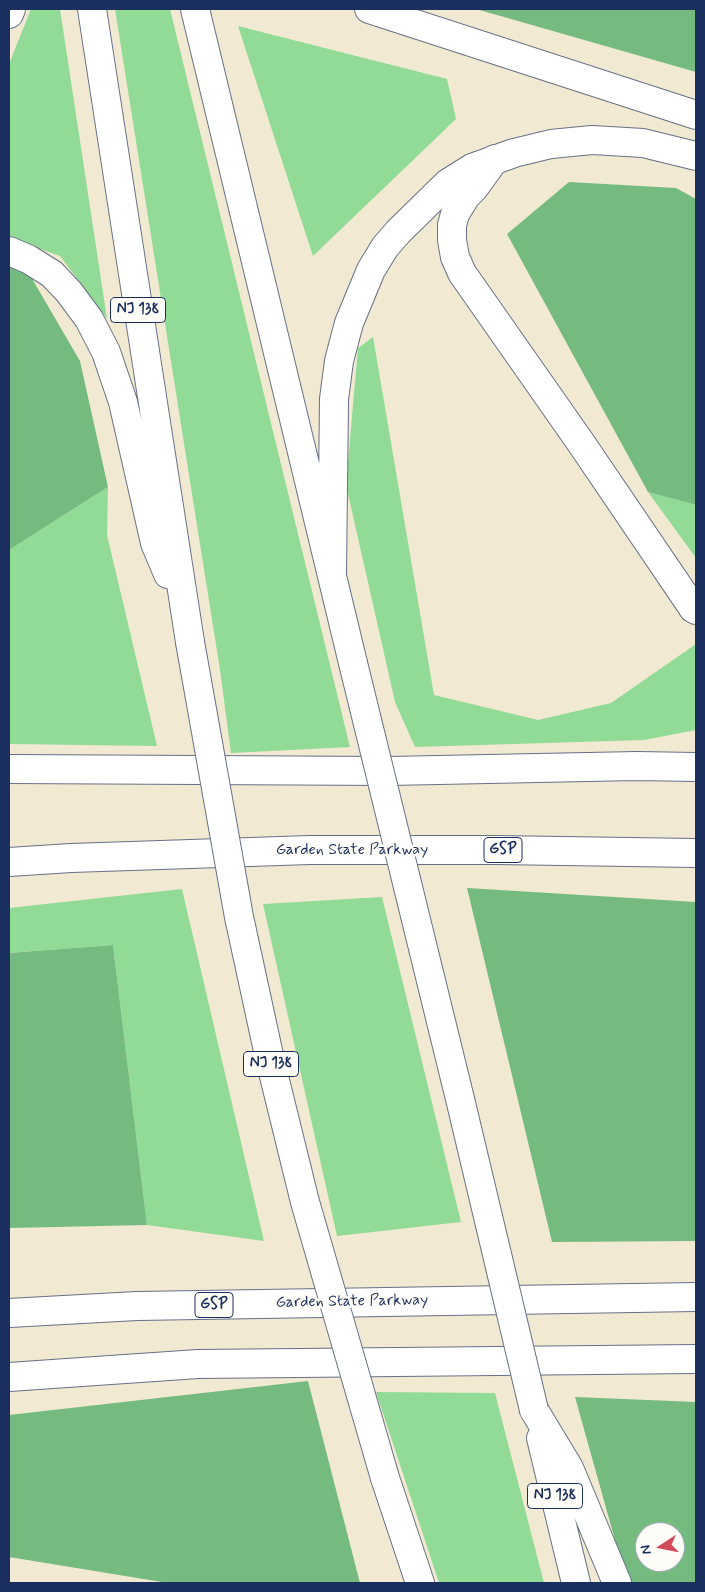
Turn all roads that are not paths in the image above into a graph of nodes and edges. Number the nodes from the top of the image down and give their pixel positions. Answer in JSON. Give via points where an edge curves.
{"nodes":[{"id":1,"x":11,"y":9,"type":"edge"},
{"id":2,"x":92,"y":9,"type":"edge"},
{"id":3,"x":195,"y":9,"type":"edge"},
{"id":4,"x":369,"y":9,"type":"edge"},
{"id":5,"x":9,"y":14,"type":"edge"},
{"id":6,"x":696,"y":115,"type":"edge"},
{"id":7,"x":696,"y":156,"type":"edge"},
{"id":8,"x":495,"y":159,"type":"junction"},
{"id":9,"x":9,"y":251,"type":"edge"},
{"id":10,"x":332,"y":575,"type":"junction"},
{"id":11,"x":694,"y":609,"type":"edge"},
{"id":12,"x":185,"y":611,"type":"junction"},
{"id":13,"x":696,"y":751,"type":"edge"},
{"id":14,"x":638,"y":766,"type":"junction"},
{"id":15,"x":696,"y":768,"type":"edge"},
{"id":16,"x":9,"y":769,"type":"edge"},
{"id":17,"x":696,"y":854,"type":"edge"},
{"id":18,"x":9,"y":862,"type":"edge"},
{"id":19,"x":696,"y":1297,"type":"edge"},
{"id":20,"x":9,"y":1313,"type":"edge"},
{"id":21,"x":696,"y":1359,"type":"edge"},
{"id":22,"x":9,"y":1377,"type":"edge"},
{"id":23,"x":534,"y":1410,"type":"junction"},
{"id":24,"x":420,"y":1583,"type":"edge"},
{"id":25,"x":576,"y":1583,"type":"edge"},
{"id":26,"x":617,"y":1583,"type":"edge"}],
"edges":[{"from":1,"to":5,"type":"main road"},
{"from":2,"to":12,"type":"main road","number":"NJ 138"},
{"from":3,"to":10,"type":"main road","number":"NJ 138"},
{"from":4,"to":6,"type":"main road"},
{"from":7,"to":8,"type":"main road","via":[[643,143],[592,140],[551,144]]},
{"from":8,"to":10,"type":"main road","via":[[448,183],[398,232],[371,270],[348,323],[334,399]]},
{"from":8,"to":11,"type":"main road","via":[[455,214],[452,240],[462,273]]},
{"from":9,"to":12,"type":"main road","via":[[52,274],[89,319],[106,352],[124,402],[155,543]]},
{"from":10,"to":23,"type":"main road","number":"NJ 138","bridge":true},
{"from":12,"to":24,"type":"main road","number":"NJ 138","bridge":true,"via":[[239,917],[270,1060],[305,1202],[385,1478]]},
{"from":13,"to":14,"type":"main road"},
{"from":14,"to":15,"type":"main road"},
{"from":14,"to":16,"type":"main road","via":[[389,771]]},
{"from":17,"to":18,"type":"main road","name":"Garden State Parkway","number":"GSP","via":[[310,850]]},
{"from":19,"to":20,"type":"main road","name":"Garden State Parkway","number":"GSP","via":[[137,1306]]},
{"from":21,"to":22,"type":"main road","via":[[198,1364]]},
{"from":23,"to":25,"type":"main road","number":"NJ 138"},
{"from":23,"to":26,"type":"main road","via":[[569,1468]]}]}
